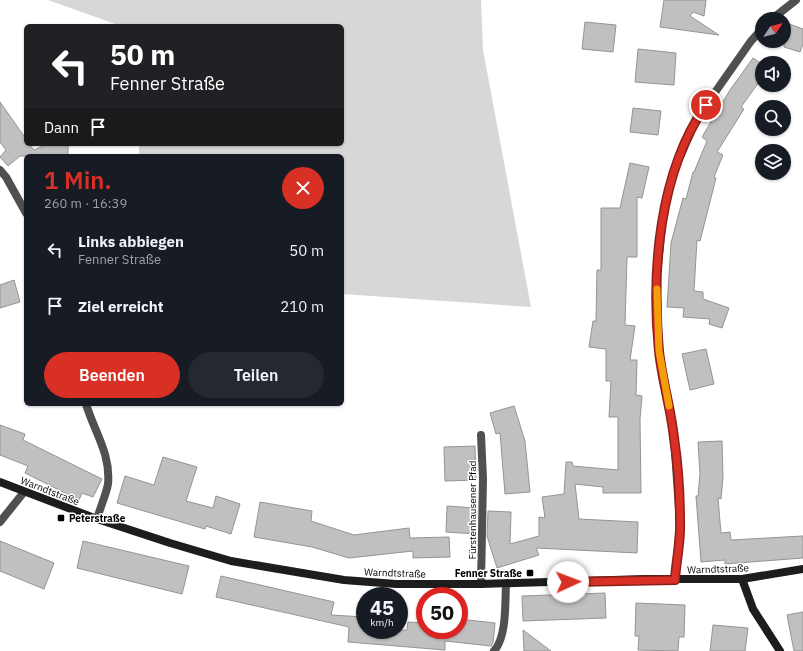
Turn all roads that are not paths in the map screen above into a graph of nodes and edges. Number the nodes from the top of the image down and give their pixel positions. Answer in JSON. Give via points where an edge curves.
{"nodes":[{"id":1,"x":785,"y":0,"type":"edge"},
{"id":2,"x":796,"y":0,"type":"edge"},
{"id":3,"x":778,"y":12,"type":"edge"},
{"id":4,"x":780,"y":12,"type":"edge"},
{"id":5,"x":755,"y":37,"type":"edge"},
{"id":6,"x":0,"y":170,"type":"edge"},
{"id":7,"x":24,"y":209,"type":"edge"},
{"id":8,"x":87,"y":406,"type":"edge"},
{"id":9,"x":481,"y":435,"type":"dead end"},
{"id":10,"x":0,"y":482,"type":"edge"},
{"id":11,"x":24,"y":492,"type":"junction"},
{"id":12,"x":97,"y":519,"type":"junction"},
{"id":13,"x":0,"y":522,"type":"edge"},
{"id":14,"x":803,"y":569,"type":"edge"},
{"id":15,"x":742,"y":579,"type":"junction"},
{"id":16,"x":675,"y":580,"type":"junction"},
{"id":17,"x":480,"y":584,"type":"junction"},
{"id":18,"x":506,"y":584,"type":"junction"},
{"id":19,"x":494,"y":651,"type":"edge"},
{"id":20,"x":780,"y":651,"type":"edge"}],
"edges":[{"from":1,"to":3,"type":"street"},
{"from":2,"to":4,"type":"street"},
{"from":5,"to":16,"type":"street","via":[[697,118],[673,173],[663,216],[657,276],[659,351],[674,438],[680,523]]},
{"from":6,"to":7,"type":"street"},
{"from":8,"to":12,"type":"street","via":[[105,450],[108,470],[108,485]]},
{"from":9,"to":17,"type":"street","name":"Fürstenhausener Pfad","via":[[483,485]]},
{"from":10,"to":11,"type":"main road","name":"Warndtstraße"},
{"from":11,"to":12,"type":"main road","name":"Warndtstraße"},
{"from":11,"to":13,"type":"street"},
{"from":12,"to":17,"type":"main road","name":"Warndtstraße","via":[[231,561],[289,571],[388,584]]},
{"from":14,"to":15,"type":"main road","name":"Warndtstraße"},
{"from":15,"to":16,"type":"main road","name":"Warndtstraße"},
{"from":15,"to":20,"type":"main road","via":[[753,609]]},
{"from":16,"to":18,"type":"main road","name":"Warndtstraße"},
{"from":17,"to":18,"type":"main road","name":"Warndtstraße"},
{"from":18,"to":19,"type":"street","via":[[502,636]]}]}
